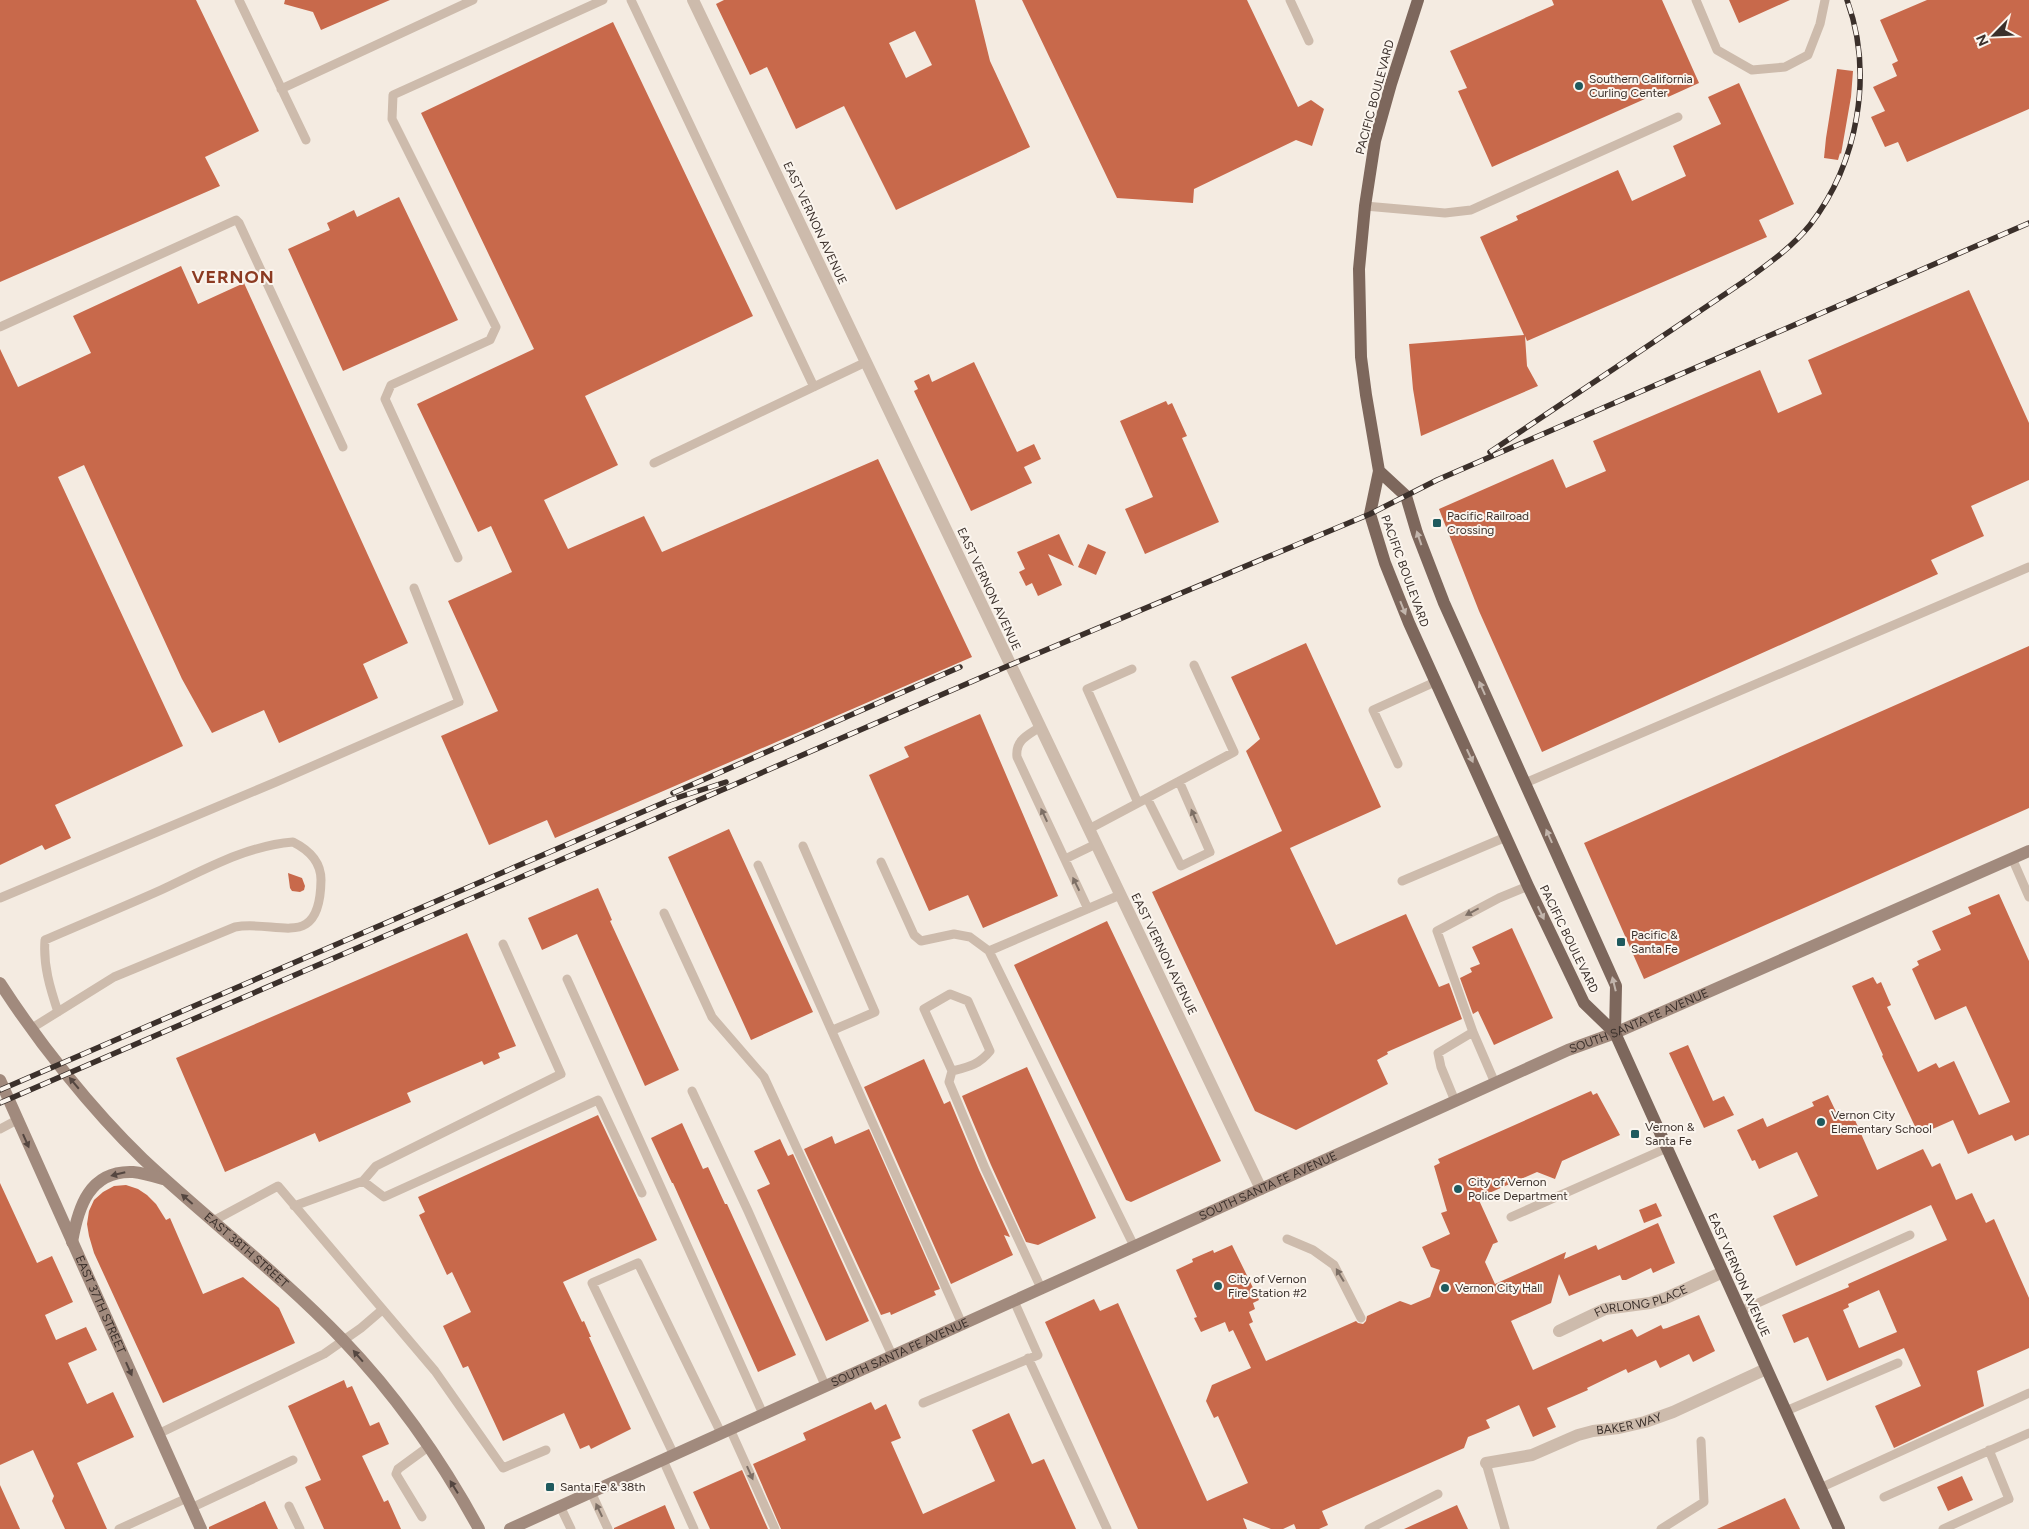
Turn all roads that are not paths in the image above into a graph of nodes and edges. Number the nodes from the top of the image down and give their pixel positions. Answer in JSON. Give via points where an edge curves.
{"nodes":[{"id":1,"x":239,"y":0,"type":"edge"},
{"id":2,"x":473,"y":0,"type":"edge"},
{"id":3,"x":602,"y":0,"type":"edge"},
{"id":4,"x":631,"y":0,"type":"edge"},
{"id":5,"x":693,"y":0,"type":"edge"},
{"id":6,"x":1290,"y":0,"type":"edge"},
{"id":7,"x":1418,"y":0,"type":"edge"},
{"id":8,"x":1696,"y":0,"type":"edge"},
{"id":9,"x":1825,"y":0,"type":"edge"},
{"id":10,"x":1309,"y":41,"type":"dead end"},
{"id":11,"x":281,"y":88,"type":"junction"},
{"id":12,"x":1678,"y":118,"type":"dead end"},
{"id":13,"x":306,"y":140,"type":"dead end"},
{"id":14,"x":1365,"y":206,"type":"junction"},
{"id":15,"x":0,"y":327,"type":"edge"},
{"id":16,"x":866,"y":362,"type":"junction"},
{"id":17,"x":814,"y":387,"type":"junction"},
{"id":18,"x":342,"y":447,"type":"dead end"},
{"id":19,"x":654,"y":463,"type":"dead end"},
{"id":20,"x":1379,"y":470,"type":"junction"},
{"id":21,"x":458,"y":558,"type":"dead end"},
{"id":22,"x":2029,"y":567,"type":"edge"},
{"id":23,"x":414,"y":588,"type":"dead end"},
{"id":24,"x":1194,"y":665,"type":"dead end"},
{"id":25,"x":1132,"y":669,"type":"dead end"},
{"id":26,"x":1436,"y":682,"type":"junction"},
{"id":27,"x":1040,"y":727,"type":"junction"},
{"id":28,"x":1398,"y":764,"type":"dead end"},
{"id":29,"x":1179,"y":781,"type":"junction"},
{"id":30,"x":1525,"y":783,"type":"junction"},
{"id":31,"x":1147,"y":798,"type":"junction"},
{"id":32,"x":1138,"y":803,"type":"junction"},
{"id":33,"x":1089,"y":829,"type":"junction"},
{"id":34,"x":1506,"y":837,"type":"junction"},
{"id":35,"x":1096,"y":844,"type":"junction"},
{"id":36,"x":802,"y":846,"type":"dead end"},
{"id":37,"x":2029,"y":851,"type":"edge"},
{"id":38,"x":2012,"y":858,"type":"junction"},
{"id":39,"x":1064,"y":859,"type":"junction"},
{"id":40,"x":881,"y":862,"type":"dead end"},
{"id":41,"x":758,"y":865,"type":"dead end"},
{"id":42,"x":1402,"y":881,"type":"dead end"},
{"id":43,"x":1528,"y":886,"type":"junction"},
{"id":44,"x":1120,"y":895,"type":"junction"},
{"id":45,"x":2029,"y":897,"type":"edge"},
{"id":46,"x":0,"y":898,"type":"edge"},
{"id":47,"x":1088,"y":909,"type":"junction"},
{"id":48,"x":664,"y":913,"type":"dead end"},
{"id":49,"x":503,"y":944,"type":"dead end"},
{"id":50,"x":989,"y":951,"type":"junction"},
{"id":51,"x":567,"y":979,"type":"dead end"},
{"id":52,"x":0,"y":983,"type":"edge"},
{"id":53,"x":58,"y":1012,"type":"junction"},
{"id":54,"x":32,"y":1028,"type":"junction"},
{"id":55,"x":833,"y":1030,"type":"junction"},
{"id":56,"x":1473,"y":1032,"type":"junction"},
{"id":57,"x":1615,"y":1033,"type":"junction"},
{"id":58,"x":952,"y":1071,"type":"junction"},
{"id":59,"x":0,"y":1080,"type":"edge"},
{"id":60,"x":1495,"y":1083,"type":"junction"},
{"id":61,"x":692,"y":1091,"type":"dead end"},
{"id":62,"x":1455,"y":1101,"type":"junction"},
{"id":63,"x":17,"y":1120,"type":"junction"},
{"id":64,"x":0,"y":1129,"type":"edge"},
{"id":65,"x":1667,"y":1148,"type":"junction"},
{"id":66,"x":165,"y":1179,"type":"junction"},
{"id":67,"x":363,"y":1181,"type":"junction"},
{"id":68,"x":1261,"y":1188,"type":"junction"},
{"id":69,"x":642,"y":1192,"type":"dead end"},
{"id":70,"x":294,"y":1206,"type":"junction"},
{"id":71,"x":1511,"y":1217,"type":"dead end"},
{"id":72,"x":213,"y":1221,"type":"junction"},
{"id":73,"x":1910,"y":1235,"type":"dead end"},
{"id":74,"x":1287,"y":1239,"type":"dead end"},
{"id":75,"x":72,"y":1243,"type":"junction"},
{"id":76,"x":1134,"y":1246,"type":"junction"},
{"id":77,"x":1723,"y":1272,"type":"junction"},
{"id":78,"x":1041,"y":1288,"type":"junction"},
{"id":79,"x":1014,"y":1301,"type":"junction"},
{"id":80,"x":382,"y":1310,"type":"junction"},
{"id":81,"x":1740,"y":1311,"type":"junction"},
{"id":82,"x":1362,"y":1318,"type":"dead end"},
{"id":83,"x":962,"y":1324,"type":"junction"},
{"id":84,"x":1558,"y":1331,"type":"dead end"},
{"id":85,"x":344,"y":1341,"type":"junction"},
{"id":86,"x":892,"y":1355,"type":"junction"},
{"id":87,"x":1028,"y":1358,"type":"junction"},
{"id":88,"x":1898,"y":1363,"type":"dead end"},
{"id":89,"x":1766,"y":1369,"type":"junction"},
{"id":90,"x":825,"y":1386,"type":"junction"},
{"id":91,"x":2029,"y":1393,"type":"edge"},
{"id":92,"x":923,"y":1403,"type":"dead end"},
{"id":93,"x":1786,"y":1412,"type":"junction"},
{"id":94,"x":764,"y":1414,"type":"junction"},
{"id":95,"x":725,"y":1431,"type":"junction"},
{"id":96,"x":2029,"y":1433,"type":"edge"},
{"id":97,"x":158,"y":1434,"type":"junction"},
{"id":98,"x":1700,"y":1441,"type":"dead end"},
{"id":99,"x":428,"y":1447,"type":"junction"},
{"id":100,"x":546,"y":1450,"type":"dead end"},
{"id":101,"x":1989,"y":1450,"type":"junction"},
{"id":102,"x":668,"y":1458,"type":"junction"},
{"id":103,"x":293,"y":1460,"type":"dead end"},
{"id":104,"x":1486,"y":1463,"type":"joint"},
{"id":105,"x":1820,"y":1488,"type":"junction"},
{"id":106,"x":591,"y":1492,"type":"junction"},
{"id":107,"x":1438,"y":1494,"type":"dead end"},
{"id":108,"x":1884,"y":1497,"type":"dead end"},
{"id":109,"x":189,"y":1503,"type":"junction"},
{"id":110,"x":289,"y":1506,"type":"dead end"},
{"id":111,"x":560,"y":1506,"type":"junction"},
{"id":112,"x":422,"y":1517,"type":"dead end"},
{"id":113,"x":119,"y":1529,"type":"edge"},
{"id":114,"x":201,"y":1529,"type":"edge"},
{"id":115,"x":300,"y":1529,"type":"edge"},
{"id":116,"x":479,"y":1529,"type":"edge"},
{"id":117,"x":510,"y":1529,"type":"edge"},
{"id":118,"x":571,"y":1529,"type":"edge"},
{"id":119,"x":608,"y":1529,"type":"edge"},
{"id":120,"x":694,"y":1529,"type":"edge"},
{"id":121,"x":775,"y":1529,"type":"edge"},
{"id":122,"x":1107,"y":1529,"type":"edge"},
{"id":123,"x":1369,"y":1529,"type":"edge"},
{"id":124,"x":1505,"y":1529,"type":"edge"},
{"id":125,"x":1661,"y":1529,"type":"edge"},
{"id":126,"x":1838,"y":1529,"type":"edge"},
{"id":127,"x":1943,"y":1529,"type":"edge"}],
"edges":[{"from":1,"to":11,"type":"lane"},
{"from":2,"to":11,"type":"lane"},
{"from":3,"to":21,"type":"lane","via":[[392,95],[392,119],[496,327],[490,340],[391,385],[385,399]]},
{"from":4,"to":17,"type":"lane"},
{"from":5,"to":16,"type":"street","name":"EAST VERNON AVENUE"},
{"from":6,"to":10,"type":"lane"},
{"from":7,"to":14,"type":"main road","name":"PACIFIC BOULEVARD","via":[[1375,141]]},
{"from":8,"to":9,"type":"lane","via":[[1717,50],[1752,70],[1785,67],[1808,56]]},
{"from":11,"to":13,"type":"lane"},
{"from":12,"to":14,"type":"lane","via":[[1471,210],[1445,213]]},
{"from":14,"to":20,"type":"main road","name":"PACIFIC BOULEVARD","via":[[1359,269],[1361,357]]},
{"from":15,"to":18,"type":"lane","via":[[236,220]]},
{"from":16,"to":17,"type":"lane"},
{"from":16,"to":27,"type":"street","name":"EAST VERNON AVENUE"},
{"from":17,"to":19,"type":"lane"},
{"from":20,"to":26,"type":"main road","name":"PACIFIC BOULEVARD","one_way":true,"via":[[1370,514],[1385,563]]},
{"from":30,"to":20,"type":"main road","name":"PACIFIC BOULEVARD","one_way":true,"via":[[1441,595],[1406,496]]},
{"from":22,"to":30,"type":"lane"},
{"from":23,"to":46,"type":"lane","via":[[459,702]]},
{"from":24,"to":29,"type":"lane","via":[[1234,752]]},
{"from":25,"to":32,"type":"lane","via":[[1087,689]]},
{"from":26,"to":28,"type":"lane","via":[[1373,710]]},
{"from":26,"to":34,"type":"main road","name":"PACIFIC BOULEVARD","one_way":true},
{"from":27,"to":33,"type":"street","name":"EAST VERNON AVENUE"},
{"from":39,"to":27,"type":"lane","one_way":true,"via":[[1017,757],[1016,751],[1022,739]]},
{"from":29,"to":31,"type":"lane"},
{"from":31,"to":29,"type":"lane","one_way":true,"via":[[1180,866],[1210,852]]},
{"from":57,"to":30,"type":"main road","name":"PACIFIC BOULEVARD","one_way":true,"via":[[1616,986]]},
{"from":31,"to":32,"type":"lane"},
{"from":32,"to":33,"type":"lane"},
{"from":33,"to":35,"type":"street","name":"EAST VERNON AVENUE"},
{"from":34,"to":42,"type":"lane"},
{"from":34,"to":43,"type":"main road","name":"PACIFIC BOULEVARD"},
{"from":35,"to":39,"type":"lane"},
{"from":35,"to":44,"type":"street","name":"EAST VERNON AVENUE"},
{"from":36,"to":55,"type":"lane","via":[[875,1012]]},
{"from":37,"to":38,"type":"main road","name":"SOUTH SANTA FE AVENUE"},
{"from":38,"to":45,"type":"lane"},
{"from":38,"to":57,"type":"main road","name":"SOUTH SANTA FE AVENUE"},
{"from":47,"to":39,"type":"lane","one_way":true},
{"from":40,"to":50,"type":"lane","via":[[914,935],[921,941],[954,934],[970,936]]},
{"from":41,"to":55,"type":"lane"},
{"from":43,"to":56,"type":"lane","one_way":true,"via":[[1437,931]]},
{"from":43,"to":57,"type":"main road","name":"PACIFIC BOULEVARD","one_way":true,"via":[[1584,1003]]},
{"from":44,"to":47,"type":"lane"},
{"from":44,"to":68,"type":"street","name":"EAST VERNON AVENUE"},
{"from":47,"to":50,"type":"lane"},
{"from":48,"to":86,"type":"lane","via":[[712,1017],[764,1077]]},
{"from":49,"to":67,"type":"lane","via":[[561,1074],[376,1166]]},
{"from":50,"to":76,"type":"lane"},
{"from":51,"to":94,"type":"lane"},
{"from":52,"to":54,"type":"main road","name":"EAST 38TH STREET"},
{"from":53,"to":53,"type":"lane","via":[[114,977],[235,927],[293,929],[301,926],[317,910],[321,892],[318,864],[311,854],[293,842],[252,849],[45,940],[49,988]]},
{"from":53,"to":54,"type":"lane"},
{"from":66,"to":54,"type":"main road","name":"EAST 38TH STREET","one_way":true,"via":[[107,1121]]},
{"from":55,"to":83,"type":"lane"},
{"from":56,"to":60,"type":"lane"},
{"from":56,"to":62,"type":"lane","via":[[1438,1053]]},
{"from":57,"to":60,"type":"main road","name":"SOUTH SANTA FE AVENUE"},
{"from":57,"to":65,"type":"main road","name":"EAST VERNON AVENUE"},
{"from":58,"to":58,"type":"lane","via":[[924,1009],[950,994],[968,1001],[990,1051],[974,1066]]},
{"from":58,"to":78,"type":"lane","via":[[949,1082]]},
{"from":59,"to":63,"type":"main road","name":"EAST 37TH STREET"},
{"from":60,"to":62,"type":"main road","name":"SOUTH SANTA FE AVENUE"},
{"from":61,"to":90,"type":"lane"},
{"from":62,"to":68,"type":"main road","name":"SOUTH SANTA FE AVENUE"},
{"from":63,"to":64,"type":"lane"},
{"from":63,"to":75,"type":"main road","name":"EAST 37TH STREET","one_way":true},
{"from":65,"to":71,"type":"lane"},
{"from":65,"to":77,"type":"main road","name":"EAST VERNON AVENUE"},
{"from":72,"to":66,"type":"main road","name":"EAST 38TH STREET","one_way":true},
{"from":66,"to":75,"type":"main road","one_way":true,"via":[[122,1172],[95,1185],[80,1206]]},
{"from":67,"to":69,"type":"lane","via":[[384,1197],[598,1100]]},
{"from":67,"to":70,"type":"lane"},
{"from":68,"to":76,"type":"main road","name":"SOUTH SANTA FE AVENUE"},
{"from":70,"to":72,"type":"lane","via":[[278,1186]]},
{"from":70,"to":80,"type":"lane"},
{"from":72,"to":85,"type":"main road","name":"EAST 38TH STREET"},
{"from":73,"to":81,"type":"lane"},
{"from":82,"to":74,"type":"lane","one_way":true,"via":[[1334,1265],[1313,1250]]},
{"from":75,"to":97,"type":"main road","name":"EAST 37TH STREET","one_way":true},
{"from":76,"to":78,"type":"main road","name":"SOUTH SANTA FE AVENUE"},
{"from":77,"to":81,"type":"main road","name":"EAST VERNON AVENUE"},
{"from":77,"to":84,"type":"street","name":"FURLONG PLACE","via":[[1666,1298],[1605,1309]]},
{"from":78,"to":79,"type":"main road","name":"SOUTH SANTA FE AVENUE"},
{"from":79,"to":83,"type":"main road","name":"SOUTH SANTA FE AVENUE"},
{"from":79,"to":87,"type":"lane","via":[[1038,1354]]},
{"from":80,"to":85,"type":"lane"},
{"from":80,"to":100,"type":"lane","via":[[435,1370],[503,1468]]},
{"from":81,"to":89,"type":"main road","name":"EAST VERNON AVENUE"},
{"from":83,"to":86,"type":"main road","name":"SOUTH SANTA FE AVENUE"},
{"from":85,"to":97,"type":"lane","via":[[315,1359]]},
{"from":99,"to":85,"type":"main road","name":"EAST 38TH STREET","one_way":true,"via":[[402,1410]]},
{"from":86,"to":90,"type":"main road","name":"SOUTH SANTA FE AVENUE"},
{"from":87,"to":92,"type":"lane"},
{"from":87,"to":122,"type":"lane"},
{"from":88,"to":93,"type":"lane"},
{"from":89,"to":93,"type":"main road","name":"EAST VERNON AVENUE"},
{"from":89,"to":104,"type":"street","name":"BAKER WAY","via":[[1645,1422],[1593,1431],[1532,1455]]},
{"from":90,"to":94,"type":"main road","name":"SOUTH SANTA FE AVENUE"},
{"from":91,"to":105,"type":"lane"},
{"from":93,"to":105,"type":"main road","name":"EAST VERNON AVENUE"},
{"from":94,"to":95,"type":"main road","name":"SOUTH SANTA FE AVENUE"},
{"from":95,"to":102,"type":"main road","name":"SOUTH SANTA FE AVENUE"},
{"from":95,"to":102,"type":"lane","via":[[638,1263],[592,1283]]},
{"from":95,"to":121,"type":"lane","one_way":true},
{"from":96,"to":101,"type":"lane"},
{"from":97,"to":109,"type":"main road","name":"EAST 37TH STREET"},
{"from":98,"to":125,"type":"lane","via":[[1704,1502]]},
{"from":99,"to":112,"type":"lane","via":[[398,1469],[396,1474]]},
{"from":116,"to":99,"type":"main road","name":"EAST 38TH STREET","one_way":true},
{"from":101,"to":108,"type":"lane"},
{"from":101,"to":127,"type":"lane","via":[[2009,1499]]},
{"from":102,"to":106,"type":"main road","name":"SOUTH SANTA FE AVENUE"},
{"from":102,"to":120,"type":"lane"},
{"from":103,"to":109,"type":"lane"},
{"from":104,"to":124,"type":"lane"},
{"from":105,"to":126,"type":"main road","name":"EAST VERNON AVENUE"},
{"from":106,"to":111,"type":"main road","name":"SOUTH SANTA FE AVENUE"},
{"from":119,"to":106,"type":"lane","one_way":true},
{"from":107,"to":123,"type":"lane"},
{"from":109,"to":113,"type":"lane"},
{"from":109,"to":114,"type":"main road","name":"EAST 37TH STREET"},
{"from":110,"to":115,"type":"lane"},
{"from":111,"to":117,"type":"main road","name":"SOUTH SANTA FE AVENUE"},
{"from":111,"to":118,"type":"lane"}]}
